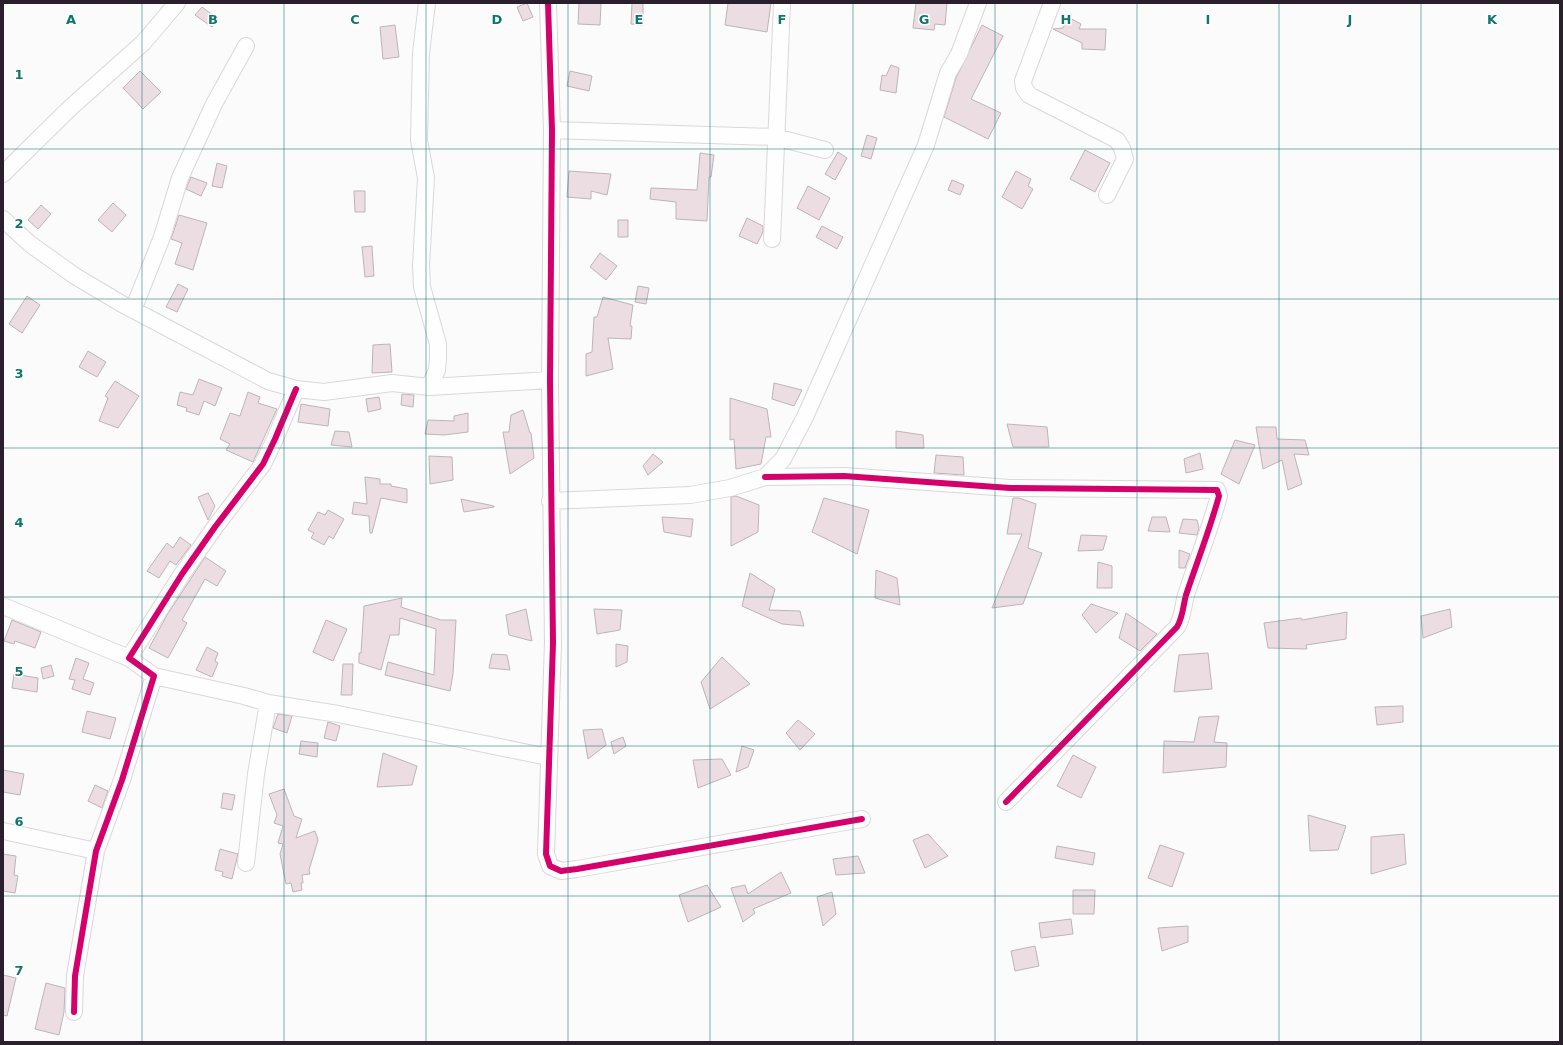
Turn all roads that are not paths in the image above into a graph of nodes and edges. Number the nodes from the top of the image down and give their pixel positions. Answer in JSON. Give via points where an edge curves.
{"nodes":[{"id":1,"x":177,"y":3,"type":"edge"},
{"id":2,"x":427,"y":3,"type":"edge"},
{"id":3,"x":548,"y":3,"type":"edge"},
{"id":4,"x":782,"y":3,"type":"edge"},
{"id":5,"x":978,"y":3,"type":"edge"},
{"id":6,"x":1052,"y":3,"type":"edge"},
{"id":7,"x":246,"y":46,"type":"dead end"},
{"id":8,"x":552,"y":130,"type":"junction"},
{"id":9,"x":775,"y":137,"type":"junction"},
{"id":10,"x":825,"y":150,"type":"dead end"},
{"id":11,"x":3,"y":174,"type":"edge"},
{"id":12,"x":1107,"y":195,"type":"dead end"},
{"id":13,"x":3,"y":219,"type":"edge"},
{"id":14,"x":772,"y":239,"type":"dead end"},
{"id":15,"x":133,"y":310,"type":"junction"},
{"id":16,"x":550,"y":380,"type":"junction"},
{"id":17,"x":429,"y":387,"type":"junction"},
{"id":18,"x":296,"y":388,"type":"junction"},
{"id":19,"x":765,"y":477,"type":"junction"},
{"id":20,"x":550,"y":500,"type":"junction"},
{"id":21,"x":4,"y":611,"type":"edge"},
{"id":22,"x":129,"y":658,"type":"junction"},
{"id":23,"x":154,"y":676,"type":"junction"},
{"id":24,"x":268,"y":704,"type":"junction"},
{"id":25,"x":548,"y":757,"type":"junction"},
{"id":26,"x":1006,"y":802,"type":"dead end"},
{"id":27,"x":862,"y":819,"type":"dead end"},
{"id":28,"x":3,"y":831,"type":"edge"},
{"id":29,"x":96,"y":851,"type":"junction"},
{"id":30,"x":246,"y":863,"type":"dead end"},
{"id":31,"x":74,"y":1012,"type":"dead end"}],
"edges":[{"from":1,"to":11,"type":"street","via":[[143,43],[70,108]]},
{"from":2,"to":17,"type":"street","via":[[421,60],[419,140],[426,178],[421,265],[422,287],[438,344],[436,370]]},
{"from":3,"to":8,"type":"street"},
{"from":4,"to":9,"type":"street"},
{"from":5,"to":19,"type":"street","via":[[948,73],[926,145],[806,417],[783,459]]},
{"from":6,"to":12,"type":"street","via":[[1023,81],[1024,88],[1029,95],[1116,140],[1125,159]]},
{"from":7,"to":15,"type":"street","via":[[214,104],[180,178],[162,237]]},
{"from":8,"to":9,"type":"street"},
{"from":8,"to":16,"type":"street"},
{"from":9,"to":10,"type":"street"},
{"from":9,"to":14,"type":"street"},
{"from":13,"to":15,"type":"street","via":[[30,244],[75,276]]},
{"from":15,"to":18,"type":"street","via":[[245,370],[268,381]]},
{"from":16,"to":17,"type":"street"},
{"from":16,"to":20,"type":"street"},
{"from":17,"to":18,"type":"street","via":[[392,383],[324,392]]},
{"from":18,"to":22,"type":"street","via":[[263,464],[190,562]]},
{"from":19,"to":20,"type":"street","via":[[730,488],[690,495]]},
{"from":19,"to":26,"type":"street","via":[[844,476],[1010,488],[1218,492],[1210,529],[1177,627]]},
{"from":20,"to":25,"type":"street","via":[[553,643]]},
{"from":21,"to":22,"type":"street"},
{"from":22,"to":23,"type":"street"},
{"from":23,"to":24,"type":"street","via":[[244,696]]},
{"from":23,"to":29,"type":"street","via":[[122,780]]},
{"from":24,"to":25,"type":"street","via":[[338,714]]},
{"from":24,"to":30,"type":"street","via":[[256,774]]},
{"from":25,"to":27,"type":"street","via":[[546,854],[550,866],[561,871]]},
{"from":28,"to":29,"type":"street"},
{"from":29,"to":31,"type":"street","via":[[75,976]]}]}
